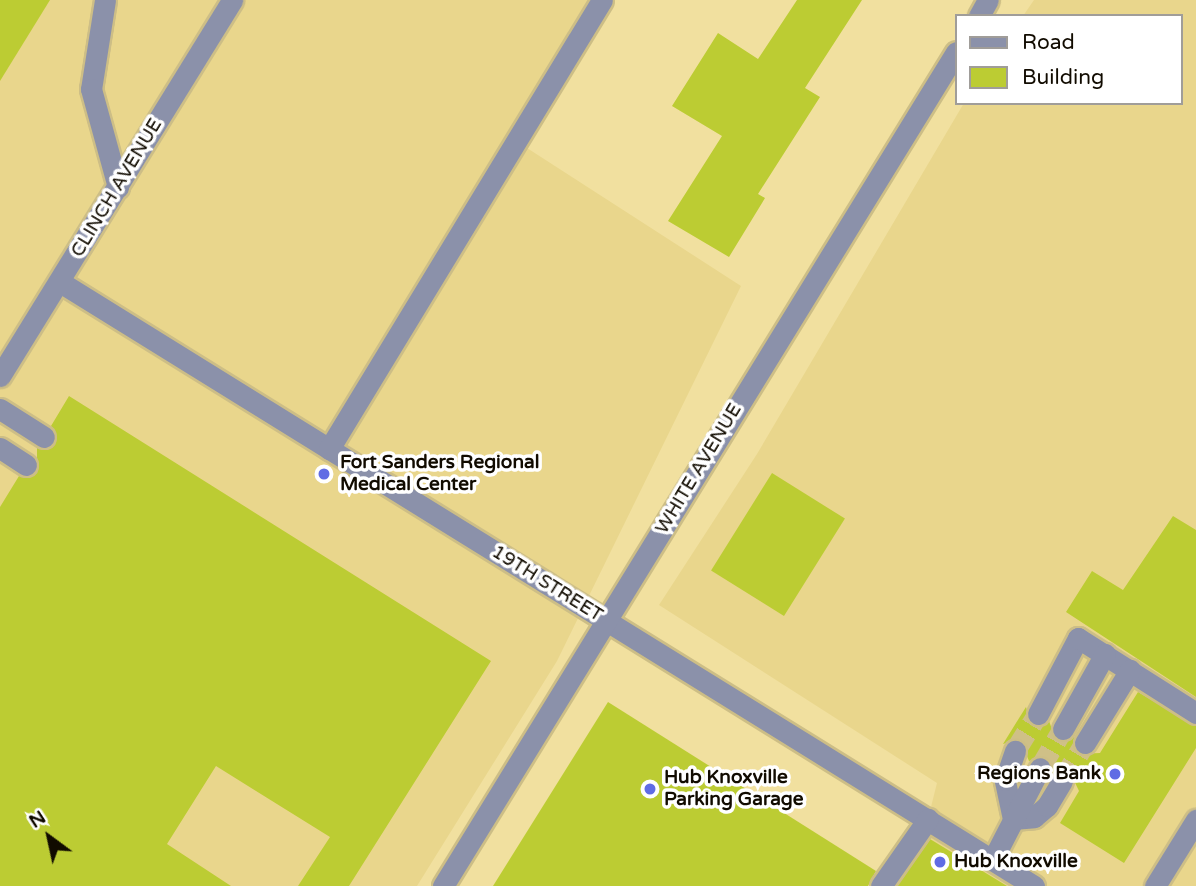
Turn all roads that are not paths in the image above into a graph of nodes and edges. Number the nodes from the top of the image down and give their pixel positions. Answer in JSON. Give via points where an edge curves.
{"nodes":[{"id":1,"x":106,"y":0,"type":"edge"},
{"id":2,"x":232,"y":0,"type":"edge"},
{"id":3,"x":602,"y":0,"type":"edge"},
{"id":4,"x":954,"y":54,"type":"edge"},
{"id":5,"x":118,"y":187,"type":"junction"},
{"id":6,"x":60,"y":282,"type":"junction"},
{"id":7,"x":0,"y":376,"type":"edge"},
{"id":8,"x":0,"y":409,"type":"edge"},
{"id":9,"x":44,"y":437,"type":"dead end"},
{"id":10,"x":0,"y":448,"type":"edge"},
{"id":11,"x":328,"y":449,"type":"junction"},
{"id":12,"x":26,"y":465,"type":"dead end"},
{"id":13,"x":606,"y":621,"type":"junction"},
{"id":14,"x":1105,"y":654,"type":"junction"},
{"id":15,"x":1130,"y":670,"type":"junction"},
{"id":16,"x":1196,"y":713,"type":"edge"},
{"id":17,"x":1038,"y":714,"type":"tunnel mouth"},
{"id":18,"x":1063,"y":729,"type":"tunnel mouth"},
{"id":19,"x":1085,"y":743,"type":"tunnel mouth"},
{"id":20,"x":1015,"y":751,"type":"tunnel mouth"},
{"id":21,"x":1040,"y":768,"type":"tunnel mouth"},
{"id":22,"x":1062,"y":780,"type":"tunnel mouth"},
{"id":23,"x":928,"y":819,"type":"junction"},
{"id":24,"x":1013,"y":819,"type":"junction"},
{"id":25,"x":1196,"y":820,"type":"edge"},
{"id":26,"x":993,"y":859,"type":"junction"},
{"id":27,"x":443,"y":886,"type":"edge"},
{"id":28,"x":881,"y":886,"type":"edge"},
{"id":29,"x":1034,"y":886,"type":"edge"},
{"id":30,"x":1155,"y":886,"type":"edge"}],
"edges":[{"from":1,"to":5,"type":"street","via":[[91,89]]},
{"from":2,"to":5,"type":"street","name":"CLINCH AVENUE"},
{"from":3,"to":11,"type":"street"},
{"from":4,"to":13,"type":"street","name":"WHITE AVENUE"},
{"from":5,"to":6,"type":"street","name":"CLINCH AVENUE"},
{"from":6,"to":7,"type":"street","name":"CLINCH AVENUE"},
{"from":6,"to":11,"type":"street","name":"19TH STREET"},
{"from":8,"to":9,"type":"street"},
{"from":10,"to":12,"type":"street"},
{"from":11,"to":13,"type":"street","name":"19TH STREET"},
{"from":13,"to":23,"type":"street","name":"19TH STREET"},
{"from":13,"to":27,"type":"street","name":"WHITE AVENUE"},
{"from":14,"to":15,"type":"street"},
{"from":14,"to":17,"type":"street","via":[[1078,638]]},
{"from":14,"to":18,"type":"street"},
{"from":15,"to":16,"type":"street"},
{"from":15,"to":19,"type":"street"},
{"from":20,"to":24,"type":"street","via":[[1005,780]]},
{"from":21,"to":24,"type":"street"},
{"from":22,"to":24,"type":"street","via":[[1041,811]]},
{"from":23,"to":26,"type":"street","name":"19TH STREET"},
{"from":23,"to":28,"type":"street"},
{"from":24,"to":26,"type":"street"},
{"from":25,"to":30,"type":"street"},
{"from":26,"to":29,"type":"street","name":"19TH STREET"}]}
